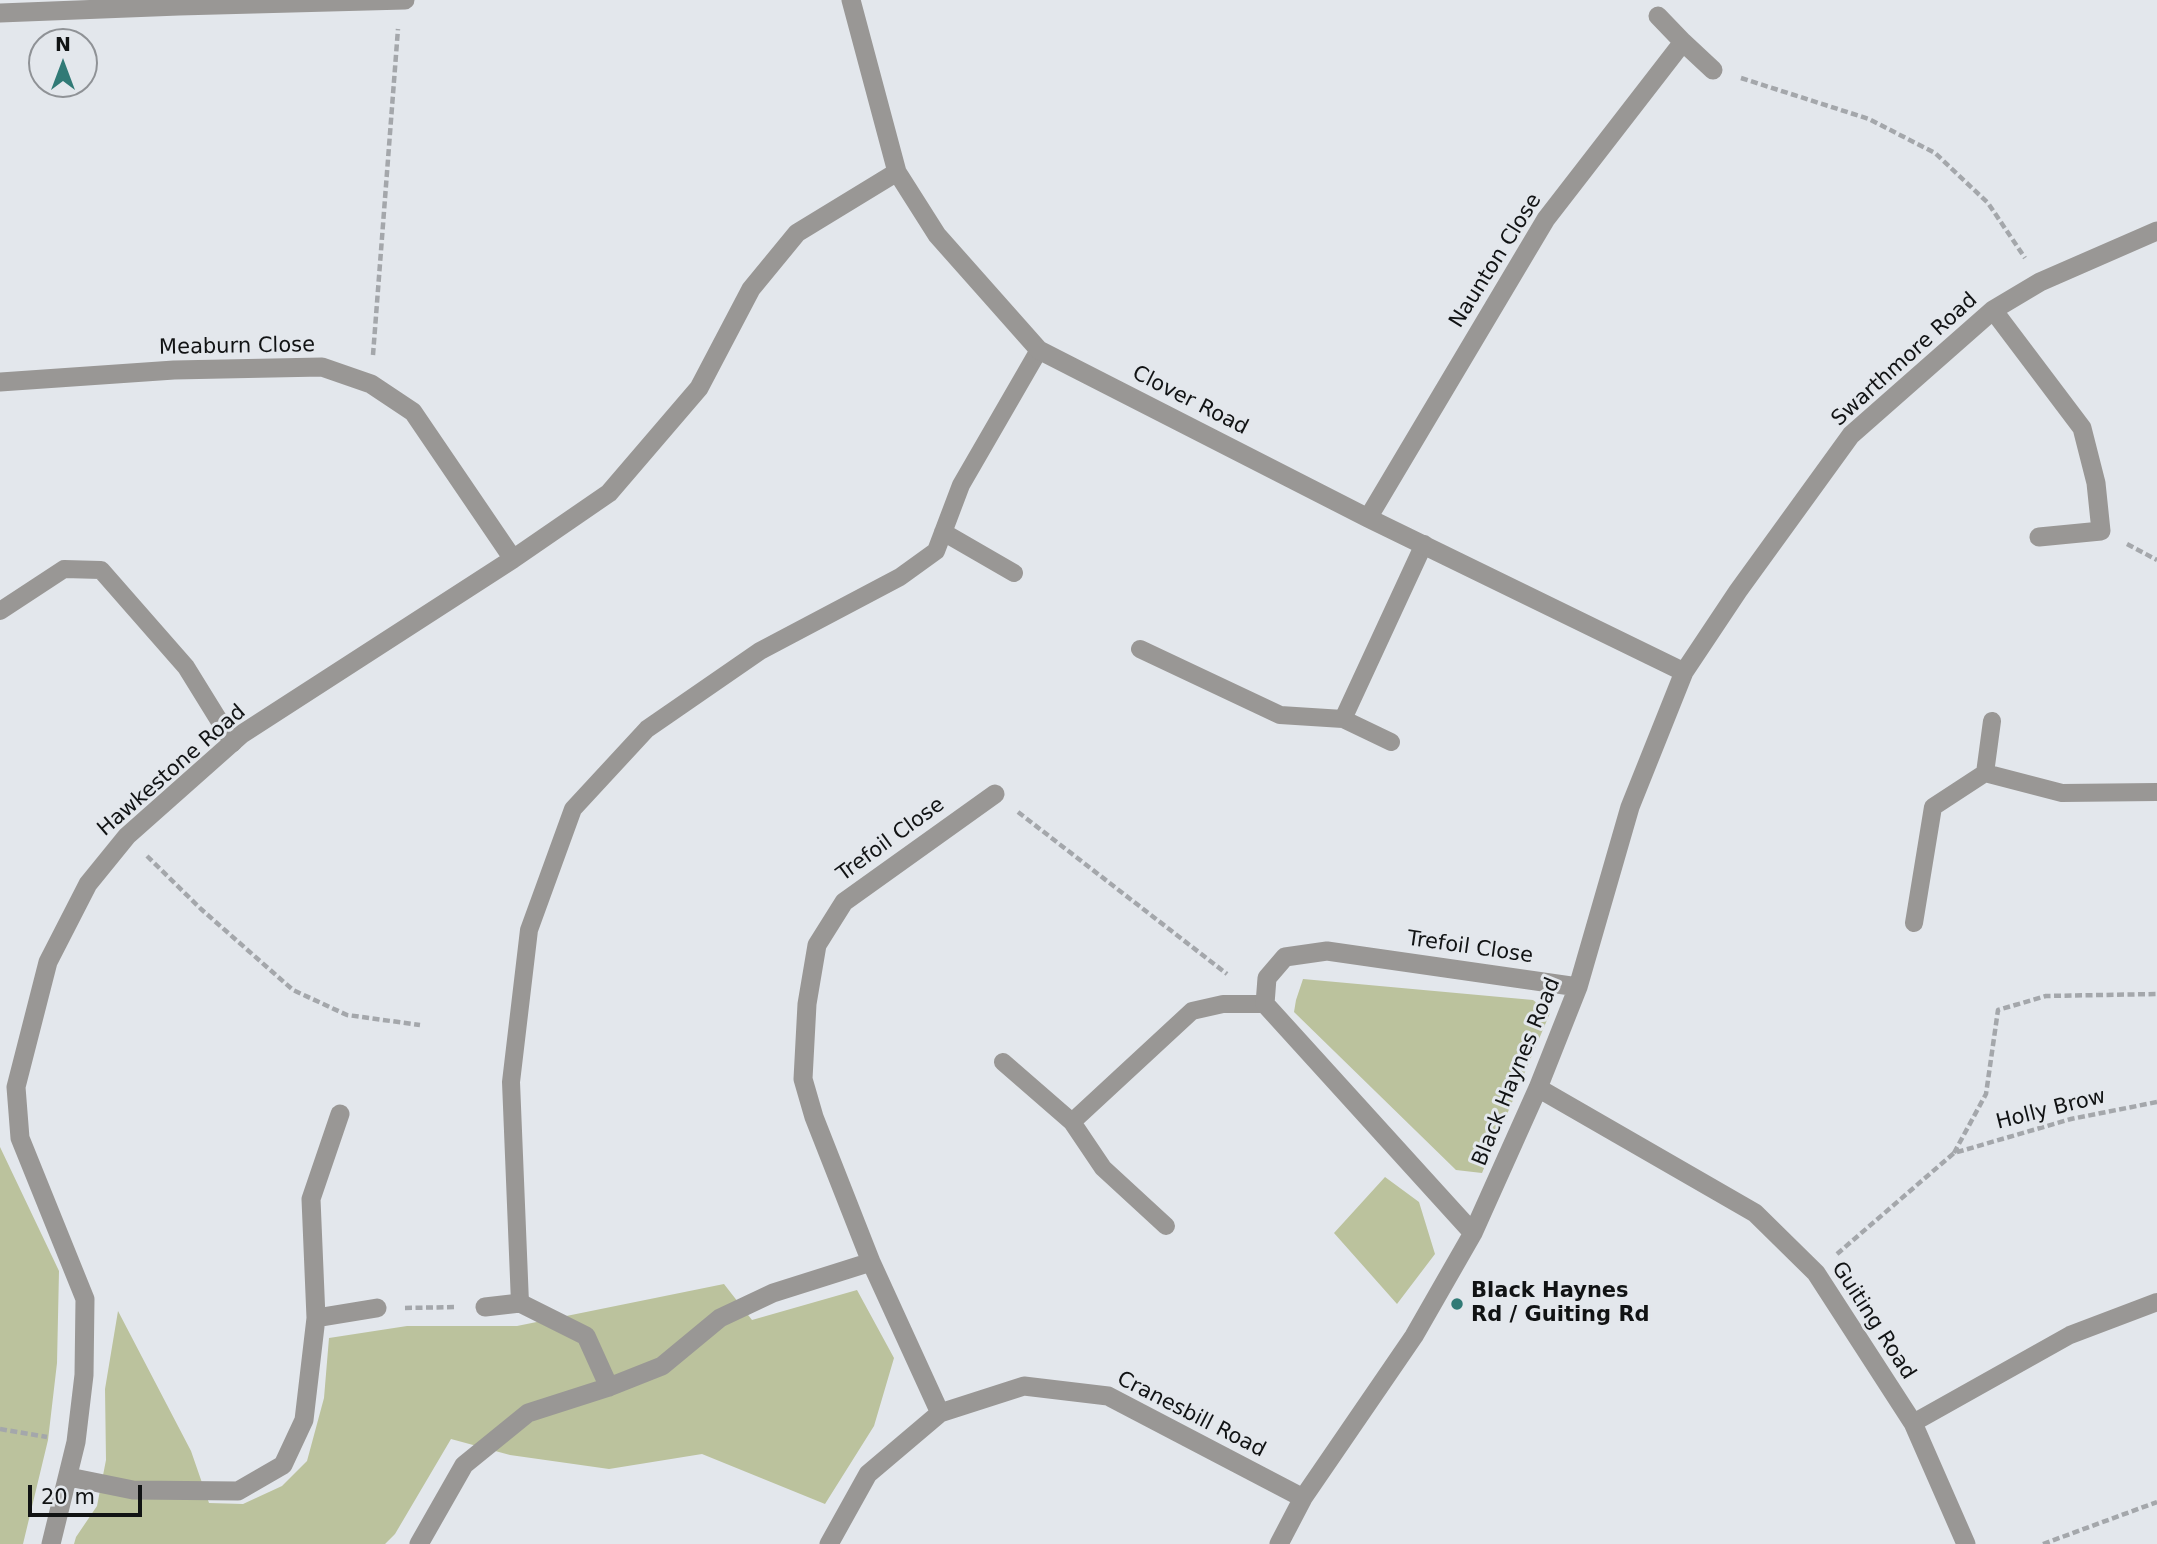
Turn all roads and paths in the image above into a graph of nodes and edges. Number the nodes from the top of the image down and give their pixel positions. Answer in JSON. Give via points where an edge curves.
{"nodes":[{"id":1,"x":403,"y":0,"type":"edge"},
{"id":2,"x":851,"y":0,"type":"edge"},
{"id":3,"x":0,"y":13,"type":"edge"},
{"id":4,"x":1658,"y":16,"type":"dead end"},
{"id":5,"x":1683,"y":42,"type":"junction"},
{"id":6,"x":1713,"y":69,"type":"joint"},
{"id":7,"x":897,"y":172,"type":"junction"},
{"id":8,"x":2157,"y":231,"type":"edge"},
{"id":9,"x":2040,"y":282,"type":"junction"},
{"id":10,"x":1993,"y":310,"type":"junction"},
{"id":11,"x":1040,"y":350,"type":"junction"},
{"id":12,"x":0,"y":382,"type":"edge"},
{"id":13,"x":371,"y":384,"type":"junction"},
{"id":14,"x":1368,"y":518,"type":"junction"},
{"id":15,"x":943,"y":532,"type":"junction"},
{"id":16,"x":2039,"y":537,"type":"dead end"},
{"id":17,"x":1424,"y":544,"type":"junction"},
{"id":18,"x":513,"y":559,"type":"junction"},
{"id":19,"x":1014,"y":573,"type":"dead end"},
{"id":20,"x":1738,"y":590,"type":"joint"},
{"id":21,"x":0,"y":611,"type":"edge"},
{"id":22,"x":1140,"y":649,"type":"dead end"},
{"id":23,"x":1684,"y":672,"type":"junction"},
{"id":24,"x":1343,"y":719,"type":"junction"},
{"id":25,"x":1992,"y":721,"type":"dead end"},
{"id":26,"x":1391,"y":742,"type":"dead end"},
{"id":27,"x":233,"y":743,"type":"junction"},
{"id":28,"x":1985,"y":773,"type":"junction"},
{"id":29,"x":2157,"y":792,"type":"edge"},
{"id":30,"x":995,"y":794,"type":"joint"},
{"id":31,"x":127,"y":836,"type":"junction"},
{"id":32,"x":1914,"y":923,"type":"dead end"},
{"id":33,"x":1578,"y":987,"type":"junction"},
{"id":34,"x":2157,"y":993,"type":"edge"},
{"id":35,"x":1265,"y":1004,"type":"junction"},
{"id":36,"x":419,"y":1025,"type":"dead end"},
{"id":37,"x":1003,"y":1062,"type":"dead end"},
{"id":38,"x":1538,"y":1088,"type":"junction"},
{"id":39,"x":2157,"y":1102,"type":"edge"},
{"id":40,"x":340,"y":1114,"type":"dead end"},
{"id":41,"x":1072,"y":1122,"type":"junction"},
{"id":42,"x":1954,"y":1153,"type":"junction"},
{"id":43,"x":1166,"y":1226,"type":"dead end"},
{"id":44,"x":1474,"y":1233,"type":"junction"},
{"id":45,"x":871,"y":1262,"type":"junction"},
{"id":46,"x":1816,"y":1273,"type":"junction"},
{"id":47,"x":2157,"y":1302,"type":"edge"},
{"id":48,"x":520,"y":1303,"type":"junction"},
{"id":49,"x":485,"y":1307,"type":"joint"},
{"id":50,"x":377,"y":1308,"type":"joint"},
{"id":51,"x":316,"y":1318,"type":"junction"},
{"id":52,"x":609,"y":1387,"type":"junction"},
{"id":53,"x":940,"y":1413,"type":"junction"},
{"id":54,"x":1913,"y":1423,"type":"junction"},
{"id":55,"x":0,"y":1429,"type":"edge"},
{"id":56,"x":76,"y":1442,"type":"junction"},
{"id":57,"x":69,"y":1477,"type":"junction"},
{"id":58,"x":1303,"y":1497,"type":"junction"},
{"id":59,"x":2157,"y":1502,"type":"edge"},
{"id":60,"x":51,"y":1544,"type":"edge"},
{"id":61,"x":419,"y":1544,"type":"edge"},
{"id":62,"x":829,"y":1544,"type":"edge"},
{"id":63,"x":1279,"y":1544,"type":"edge"},
{"id":64,"x":1966,"y":1544,"type":"edge"},
{"id":65,"x":2043,"y":1544,"type":"edge"}],
"edges":[{"from":1,"to":3,"type":"street"},
{"from":1,"to":13,"type":"path"},
{"from":2,"to":7,"type":"street","name":"Clover Road"},
{"from":4,"to":5,"type":"street"},
{"from":5,"to":6,"type":"street"},
{"from":5,"to":14,"type":"street","name":"Naunton Close","via":[[1546,219]]},
{"from":6,"to":9,"type":"path","via":[[1869,119],[1935,153],[1988,203]]},
{"from":7,"to":11,"type":"street","name":"Clover Road","via":[[937,235]]},
{"from":7,"to":18,"type":"street","name":"Hawkestone Road","via":[[797,233],[751,289],[699,388],[609,493]]},
{"from":8,"to":9,"type":"street","name":"Swarthmore Road"},
{"from":9,"to":10,"type":"street","name":"Swarthmore Road"},
{"from":10,"to":16,"type":"street","via":[[2082,428],[2096,483],[2101,531]]},
{"from":10,"to":20,"type":"street","name":"Swarthmore Road","via":[[1851,435]]},
{"from":11,"to":14,"type":"street","name":"Clover Road"},
{"from":11,"to":15,"type":"lane","via":[[961,485]]},
{"from":12,"to":13,"type":"street","name":"Meaburn Close","via":[[174,370],[322,368]]},
{"from":13,"to":18,"type":"street","name":"Meaburn Close","via":[[413,412]]},
{"from":14,"to":17,"type":"street","name":"Clover Road"},
{"from":15,"to":19,"type":"lane"},
{"from":15,"to":48,"type":"lane","via":[[936,551],[900,577],[760,651],[647,729],[573,809],[529,930],[511,1082]]},
{"from":17,"to":23,"type":"street","name":"Clover Road"},
{"from":17,"to":24,"type":"lane"},
{"from":18,"to":27,"type":"street","name":"Hawkestone Road"},
{"from":20,"to":23,"type":"street","name":"Black Haynes Road"},
{"from":21,"to":27,"type":"lane","via":[[64,569],[101,570],[186,667]]},
{"from":22,"to":24,"type":"lane","via":[[1280,715]]},
{"from":23,"to":33,"type":"street","name":"Black Haynes Road","via":[[1630,807]]},
{"from":24,"to":26,"type":"lane"},
{"from":25,"to":28,"type":"lane"},
{"from":27,"to":31,"type":"street","name":"Hawkestone Road"},
{"from":28,"to":29,"type":"lane","via":[[2062,793]]},
{"from":28,"to":32,"type":"lane","via":[[1933,807]]},
{"from":30,"to":35,"type":"path"},
{"from":30,"to":45,"type":"street","name":"Trefoil Close","via":[[844,902],[817,946],[807,1004],[803,1079]]},
{"from":31,"to":36,"type":"path","via":[[293,990],[347,1015]]},
{"from":31,"to":56,"type":"street","name":"Hawkestone Road","via":[[88,884],[48,962],[16,1087],[20,1138],[85,1298],[84,1375]]},
{"from":33,"to":35,"type":"street","name":"Trefoil Close","via":[[1326,951],[1285,957],[1266,978]]},
{"from":33,"to":38,"type":"street","name":"Black Haynes Road"},
{"from":34,"to":42,"type":"path","name":"Holly Brow","via":[[2046,996],[1998,1010],[1986,1094]]},
{"from":35,"to":41,"type":"lane","via":[[1223,1004],[1192,1011]]},
{"from":35,"to":44,"type":"street"},
{"from":37,"to":41,"type":"lane"},
{"from":38,"to":44,"type":"street","name":"Black Haynes Road"},
{"from":38,"to":46,"type":"street","name":"Guiting Road","via":[[1755,1213]]},
{"from":39,"to":42,"type":"path","name":"Holly Brow","via":[[2071,1119]]},
{"from":40,"to":51,"type":"street","via":[[311,1199]]},
{"from":41,"to":43,"type":"lane","via":[[1103,1168]]},
{"from":42,"to":46,"type":"path","name":"Holly Brow"},
{"from":44,"to":58,"type":"street","name":"Black Haynes Road","via":[[1414,1336]]},
{"from":45,"to":52,"type":"street","via":[[773,1293],[720,1318],[663,1366]]},
{"from":45,"to":53,"type":"street","name":"Trefoil Close"},
{"from":46,"to":54,"type":"street","name":"Guiting Road"},
{"from":47,"to":54,"type":"lane","via":[[2070,1335]]},
{"from":48,"to":49,"type":"street"},
{"from":48,"to":52,"type":"street","via":[[586,1336]]},
{"from":49,"to":50,"type":"path"},
{"from":50,"to":51,"type":"street"},
{"from":51,"to":57,"type":"street","via":[[304,1420],[283,1465],[238,1491],[133,1490]]},
{"from":52,"to":61,"type":"street","via":[[528,1413],[464,1465]]},
{"from":53,"to":58,"type":"street","name":"Cranesbill Road","via":[[1024,1386],[1108,1395]]},
{"from":53,"to":62,"type":"street","name":"Cranesbill Road","via":[[868,1474]]},
{"from":54,"to":64,"type":"street","name":"Guiting Road"},
{"from":55,"to":56,"type":"path"},
{"from":56,"to":57,"type":"street","name":"Hawkestone Road"},
{"from":57,"to":60,"type":"street","name":"Hawkestone Road"},
{"from":58,"to":63,"type":"street","name":"Black Haynes Road"},
{"from":59,"to":65,"type":"path"}]}
